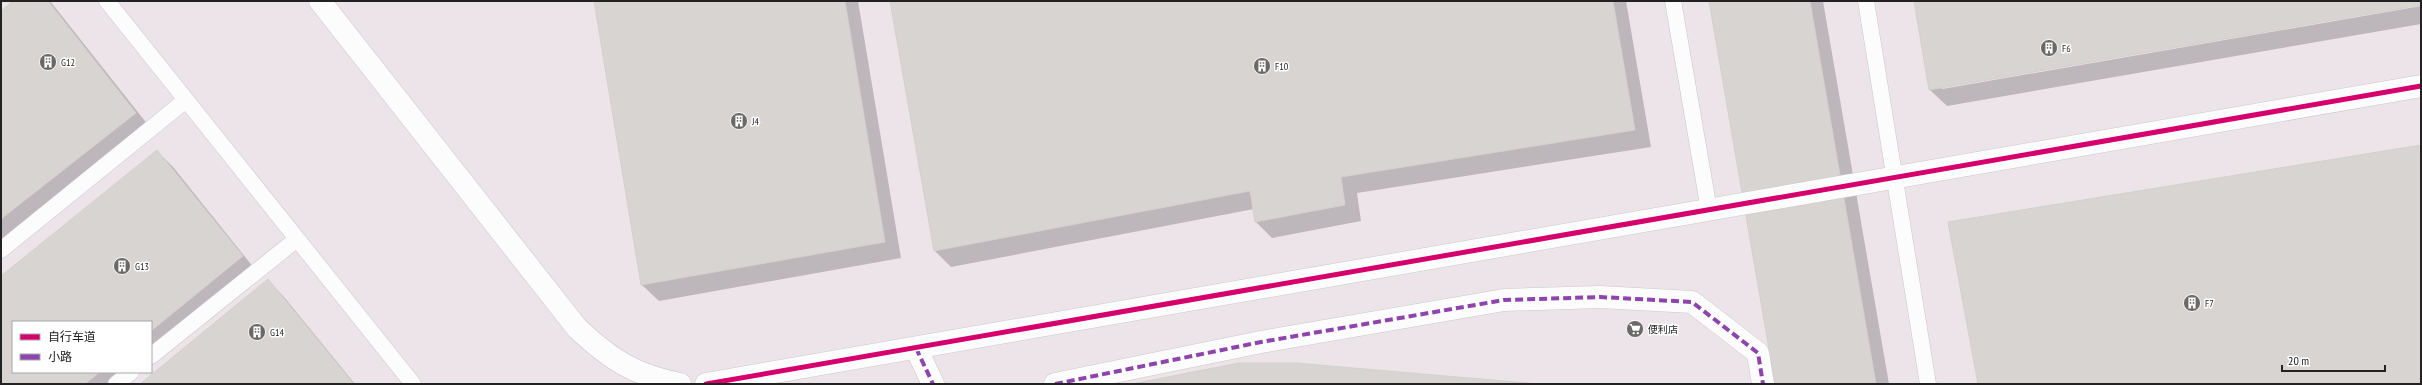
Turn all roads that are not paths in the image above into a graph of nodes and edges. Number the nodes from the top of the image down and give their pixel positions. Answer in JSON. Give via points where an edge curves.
{"nodes":[{"id":1,"x":107,"y":1,"type":"edge"},
{"id":2,"x":320,"y":1,"type":"edge"},
{"id":3,"x":1673,"y":1,"type":"edge"},
{"id":4,"x":1866,"y":1,"type":"edge"},
{"id":5,"x":2421,"y":86,"type":"edge"},
{"id":6,"x":186,"y":100,"type":"junction"},
{"id":7,"x":1894,"y":177,"type":"junction"},
{"id":8,"x":1709,"y":210,"type":"junction"},
{"id":9,"x":297,"y":239,"type":"junction"},
{"id":10,"x":1,"y":250,"type":"edge"},
{"id":11,"x":916,"y":348,"type":"junction"},
{"id":12,"x":152,"y":355,"type":"edge"},
{"id":13,"x":130,"y":373,"type":"edge"},
{"id":14,"x":116,"y":384,"type":"edge"},
{"id":15,"x":413,"y":384,"type":"edge"},
{"id":16,"x":680,"y":384,"type":"edge"},
{"id":17,"x":706,"y":384,"type":"edge"},
{"id":18,"x":933,"y":384,"type":"edge"},
{"id":19,"x":1055,"y":384,"type":"edge"},
{"id":20,"x":1763,"y":384,"type":"edge"},
{"id":21,"x":1928,"y":384,"type":"edge"}],
"edges":[{"from":1,"to":6,"type":"lane"},
{"from":2,"to":16,"type":"street","via":[[577,328],[604,353],[629,368],[654,379]]},
{"from":3,"to":8,"type":"lane"},
{"from":4,"to":7,"type":"lane"},
{"from":5,"to":7,"type":"street"},
{"from":6,"to":9,"type":"lane"},
{"from":6,"to":10,"type":"lane"},
{"from":7,"to":8,"type":"street"},
{"from":7,"to":21,"type":"lane"},
{"from":8,"to":11,"type":"street"},
{"from":9,"to":12,"type":"lane"},
{"from":9,"to":15,"type":"lane"},
{"from":11,"to":17,"type":"street"},
{"from":11,"to":18,"type":"street"},
{"from":13,"to":14,"type":"lane"},
{"from":19,"to":20,"type":"street","via":[[1261,342],[1504,300],[1600,297],[1692,302],[1758,353]]}]}
